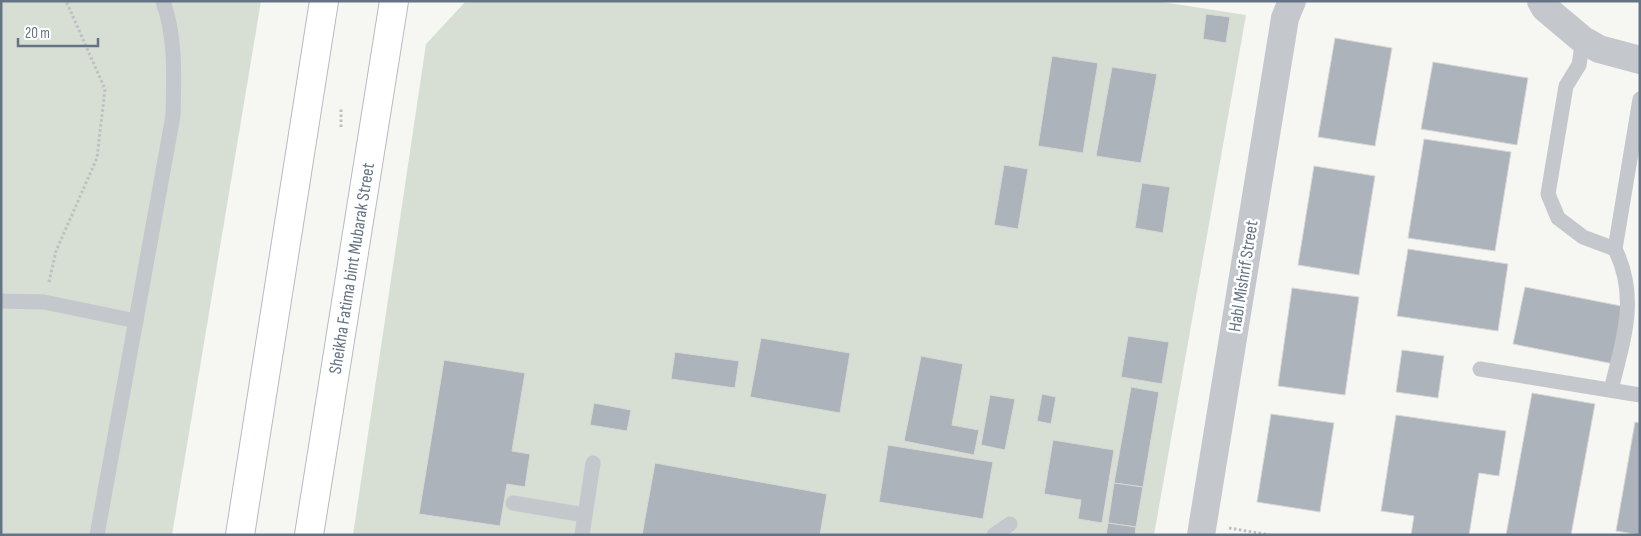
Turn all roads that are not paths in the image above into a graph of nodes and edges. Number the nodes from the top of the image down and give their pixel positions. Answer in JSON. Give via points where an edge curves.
{"nodes":[{"id":1,"x":163,"y":1,"type":"edge"},
{"id":2,"x":324,"y":1,"type":"edge"},
{"id":3,"x":394,"y":1,"type":"edge"},
{"id":4,"x":1541,"y":1,"type":"edge"},
{"id":5,"x":1285,"y":7,"type":"edge"},
{"id":6,"x":1583,"y":40,"type":"junction"},
{"id":7,"x":1640,"y":60,"type":"edge"},
{"id":8,"x":1640,"y":99,"type":"edge"},
{"id":9,"x":1615,"y":248,"type":"junction"},
{"id":10,"x":1,"y":301,"type":"edge"},
{"id":11,"x":136,"y":321,"type":"junction"},
{"id":12,"x":1480,"y":369,"type":"dead end"},
{"id":13,"x":1610,"y":390,"type":"junction"},
{"id":14,"x":1640,"y":395,"type":"edge"},
{"id":15,"x":593,"y":463,"type":"dead end"},
{"id":16,"x":513,"y":503,"type":"dead end"},
{"id":17,"x":585,"y":515,"type":"junction"},
{"id":18,"x":1010,"y":524,"type":"dead end"},
{"id":19,"x":1202,"y":529,"type":"edge"},
{"id":20,"x":97,"y":535,"type":"edge"},
{"id":21,"x":240,"y":535,"type":"edge"},
{"id":22,"x":309,"y":535,"type":"edge"},
{"id":23,"x":582,"y":535,"type":"edge"},
{"id":24,"x":994,"y":535,"type":"edge"}],
"edges":[{"from":1,"to":11,"type":"lane","via":[[169,18],[174,66],[173,116]]},
{"from":2,"to":21,"type":"main road"},
{"from":3,"to":22,"type":"main road","name":"Sheikha Fatima bint Mubarak Street"},
{"from":4,"to":6,"type":"street"},
{"from":5,"to":19,"type":"street","name":"Habl Mishrif Street"},
{"from":6,"to":7,"type":"street","via":[[1599,49]]},
{"from":6,"to":9,"type":"lane","via":[[1579,65],[1566,86],[1548,194],[1558,218],[1564,223],[1582,237]]},
{"from":8,"to":9,"type":"lane"},
{"from":9,"to":13,"type":"lane","via":[[1625,268],[1628,320]]},
{"from":10,"to":11,"type":"lane","via":[[44,302]]},
{"from":11,"to":20,"type":"lane"},
{"from":12,"to":13,"type":"lane"},
{"from":13,"to":14,"type":"lane"},
{"from":15,"to":17,"type":"lane"},
{"from":16,"to":17,"type":"lane"},
{"from":17,"to":23,"type":"lane"},
{"from":18,"to":24,"type":"lane"}]}
